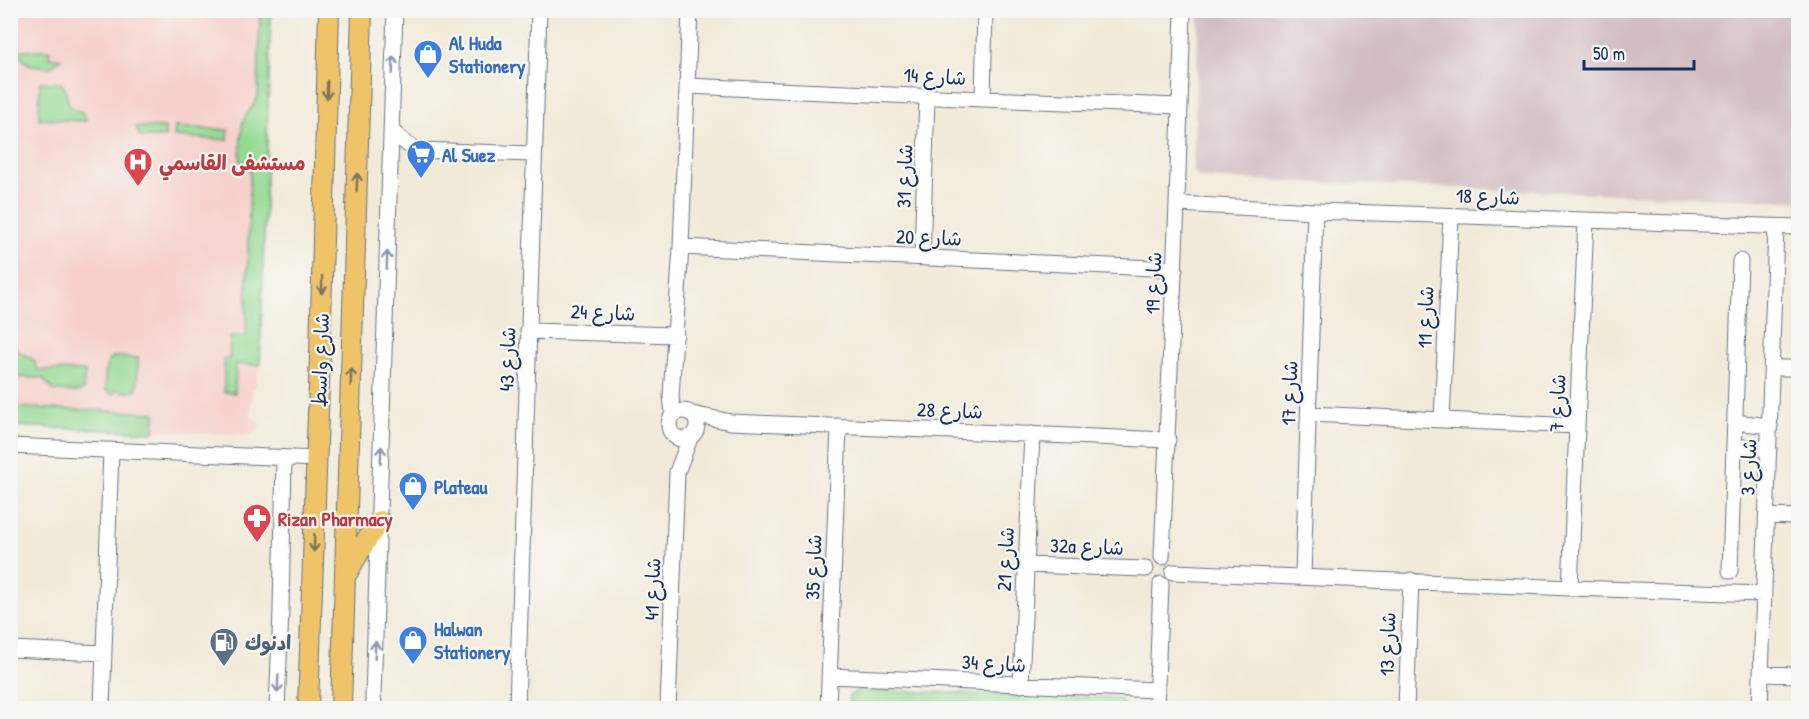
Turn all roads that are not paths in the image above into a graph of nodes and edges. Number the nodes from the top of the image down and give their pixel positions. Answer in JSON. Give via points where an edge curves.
{"nodes":[{"id":1,"x":329,"y":10,"type":"edge"},
{"id":2,"x":362,"y":10,"type":"edge"},
{"id":3,"x":395,"y":10,"type":"edge"},
{"id":4,"x":539,"y":10,"type":"edge"},
{"id":5,"x":690,"y":10,"type":"edge"},
{"id":6,"x":985,"y":10,"type":"edge"},
{"id":7,"x":1184,"y":10,"type":"edge"},
{"id":8,"x":688,"y":86,"type":"junction"},
{"id":9,"x":927,"y":97,"type":"junction"},
{"id":10,"x":983,"y":99,"type":"junction"},
{"id":11,"x":1180,"y":106,"type":"junction"},
{"id":12,"x":390,"y":130,"type":"junction"},
{"id":13,"x":418,"y":150,"type":"junction"},
{"id":14,"x":533,"y":154,"type":"junction"},
{"id":15,"x":390,"y":168,"type":"junction"},
{"id":16,"x":1177,"y":204,"type":"junction"},
{"id":17,"x":1315,"y":211,"type":"junction"},
{"id":18,"x":1450,"y":216,"type":"junction"},
{"id":19,"x":1586,"y":220,"type":"junction"},
{"id":20,"x":1776,"y":227,"type":"junction"},
{"id":21,"x":1798,"y":227,"type":"edge"},
{"id":22,"x":681,"y":247,"type":"junction"},
{"id":23,"x":922,"y":257,"type":"junction"},
{"id":24,"x":1740,"y":261,"type":"dead end"},
{"id":25,"x":1174,"y":269,"type":"junction"},
{"id":26,"x":528,"y":331,"type":"junction"},
{"id":27,"x":676,"y":336,"type":"junction"},
{"id":28,"x":1772,"y":368,"type":"junction"},
{"id":29,"x":1798,"y":368,"type":"edge"},
{"id":30,"x":674,"y":378,"type":"junction"},
{"id":31,"x":691,"y":413,"type":"junction"},
{"id":32,"x":673,"y":414,"type":"junction"},
{"id":33,"x":1309,"y":414,"type":"junction"},
{"id":34,"x":1442,"y":420,"type":"junction"},
{"id":35,"x":731,"y":422,"type":"junction"},
{"id":36,"x":1735,"y":422,"type":"junction"},
{"id":37,"x":839,"y":426,"type":"junction"},
{"id":38,"x":1577,"y":426,"type":"junction"},
{"id":39,"x":1770,"y":426,"type":"junction"},
{"id":40,"x":670,"y":433,"type":"junction"},
{"id":41,"x":1032,"y":434,"type":"junction"},
{"id":42,"x":693,"y":435,"type":"junction"},
{"id":43,"x":1168,"y":440,"type":"junction"},
{"id":44,"x":10,"y":446,"type":"edge"},
{"id":45,"x":1734,"y":446,"type":"junction"},
{"id":46,"x":1769,"y":449,"type":"junction"},
{"id":47,"x":111,"y":450,"type":"junction"},
{"id":48,"x":284,"y":458,"type":"junction"},
{"id":49,"x":317,"y":459,"type":"junction"},
{"id":50,"x":677,"y":472,"type":"junction"},
{"id":51,"x":1767,"y":516,"type":"junction"},
{"id":52,"x":1798,"y":517,"type":"edge"},
{"id":53,"x":380,"y":521,"type":"junction"},
{"id":54,"x":1162,"y":557,"type":"junction"},
{"id":55,"x":1026,"y":565,"type":"junction"},
{"id":56,"x":1146,"y":569,"type":"junction"},
{"id":57,"x":1730,"y":571,"type":"dead end"},
{"id":58,"x":1173,"y":572,"type":"junction"},
{"id":59,"x":1303,"y":576,"type":"junction"},
{"id":60,"x":345,"y":577,"type":"junction"},
{"id":61,"x":1411,"y":580,"type":"junction"},
{"id":62,"x":1161,"y":584,"type":"junction"},
{"id":63,"x":1570,"y":588,"type":"junction"},
{"id":64,"x":1764,"y":594,"type":"junction"},
{"id":65,"x":10,"y":649,"type":"edge"},
{"id":66,"x":104,"y":653,"type":"junction"},
{"id":67,"x":1761,"y":674,"type":"junction"},
{"id":68,"x":1798,"y":675,"type":"edge"},
{"id":69,"x":829,"y":676,"type":"junction"},
{"id":70,"x":1021,"y":685,"type":"junction"},
{"id":71,"x":1157,"y":690,"type":"junction"},
{"id":72,"x":345,"y":704,"type":"edge"},
{"id":73,"x":102,"y":708,"type":"edge"},
{"id":74,"x":277,"y":708,"type":"edge"},
{"id":75,"x":308,"y":708,"type":"edge"},
{"id":76,"x":375,"y":708,"type":"edge"},
{"id":77,"x":517,"y":708,"type":"edge"},
{"id":78,"x":668,"y":708,"type":"edge"},
{"id":79,"x":828,"y":708,"type":"edge"},
{"id":80,"x":1156,"y":708,"type":"edge"},
{"id":81,"x":1406,"y":708,"type":"edge"},
{"id":82,"x":1760,"y":708,"type":"edge"}],
"edges":[{"from":1,"to":49,"type":"main road","name":"شارع واسط","one_way":true},
{"from":60,"to":2,"type":"main road","name":"شارع واسط","one_way":true},
{"from":12,"to":3,"type":"street","one_way":true},
{"from":4,"to":14,"type":"street","name":"شارع 43"},
{"from":5,"to":8,"type":"street"},
{"from":6,"to":10,"type":"street"},
{"from":7,"to":11,"type":"street","name":"شارع 19"},
{"from":8,"to":9,"type":"street","name":"شارع 14"},
{"from":8,"to":22,"type":"street"},
{"from":9,"to":10,"type":"street","name":"شارع 14"},
{"from":9,"to":23,"type":"street","name":"شارع 31"},
{"from":10,"to":11,"type":"street","name":"شارع 14"},
{"from":11,"to":16,"type":"street","name":"شارع 19"},
{"from":12,"to":13,"type":"street"},
{"from":12,"to":15,"type":"street"},
{"from":13,"to":14,"type":"street"},
{"from":13,"to":15,"type":"street"},
{"from":14,"to":26,"type":"street","name":"شارع 43"},
{"from":53,"to":15,"type":"street","one_way":true},
{"from":16,"to":17,"type":"street","name":"شارع 18"},
{"from":16,"to":25,"type":"street","name":"شارع 19"},
{"from":17,"to":18,"type":"street","name":"شارع 18"},
{"from":17,"to":33,"type":"street","name":"شارع 17"},
{"from":18,"to":19,"type":"street","name":"شارع 18"},
{"from":18,"to":34,"type":"street","name":"شارع 11"},
{"from":19,"to":20,"type":"street","name":"شارع 18"},
{"from":19,"to":38,"type":"street","name":"شارع 7"},
{"from":20,"to":21,"type":"street","name":"شارع 18"},
{"from":20,"to":28,"type":"street","name":"شارع 3"},
{"from":22,"to":23,"type":"street","name":"شارع 20"},
{"from":22,"to":27,"type":"street"},
{"from":23,"to":25,"type":"street","name":"شارع 20"},
{"from":24,"to":36,"type":"street"},
{"from":25,"to":43,"type":"street","name":"شارع 19"},
{"from":26,"to":27,"type":"street","name":"شارع 24"},
{"from":26,"to":77,"type":"street","name":"شارع 43"},
{"from":27,"to":30,"type":"street"},
{"from":28,"to":29,"type":"street"},
{"from":28,"to":39,"type":"street","name":"شارع 3"},
{"from":30,"to":31,"type":"street","via":[[679,396]]},
{"from":30,"to":32,"type":"street"},
{"from":31,"to":32,"type":"street"},
{"from":31,"to":35,"type":"street","name":"شارع 28"},
{"from":31,"to":42,"type":"street","via":[[697,424]]},
{"from":32,"to":40,"type":"street","via":[[668,421]]},
{"from":33,"to":34,"type":"street"},
{"from":33,"to":59,"type":"street","name":"شارع 17"},
{"from":34,"to":38,"type":"street"},
{"from":35,"to":37,"type":"street","name":"شارع 28"},
{"from":35,"to":42,"type":"street","name":"شارع 28"},
{"from":36,"to":39,"type":"street"},
{"from":36,"to":45,"type":"street"},
{"from":37,"to":41,"type":"street","name":"شارع 28"},
{"from":37,"to":69,"type":"street","name":"شارع 35"},
{"from":38,"to":63,"type":"street","name":"شارع 7"},
{"from":39,"to":46,"type":"street","name":"شارع 3"},
{"from":40,"to":42,"type":"street","via":[[679,439]]},
{"from":40,"to":50,"type":"street","name":"شارع 41"},
{"from":41,"to":43,"type":"street","name":"شارع 28"},
{"from":41,"to":55,"type":"street","name":"شارع 21"},
{"from":42,"to":50,"type":"street","name":"شارع 41"},
{"from":43,"to":54,"type":"street","name":"شارع 19"},
{"from":44,"to":47,"type":"street"},
{"from":45,"to":46,"type":"street"},
{"from":45,"to":57,"type":"street"},
{"from":46,"to":51,"type":"street","name":"شارع 3"},
{"from":47,"to":48,"type":"street"},
{"from":47,"to":66,"type":"street"},
{"from":48,"to":49,"type":"street"},
{"from":48,"to":74,"type":"street","one_way":true},
{"from":49,"to":75,"type":"main road","name":"شارع واسط","one_way":true},
{"from":50,"to":78,"type":"street","name":"شارع 41"},
{"from":51,"to":52,"type":"street"},
{"from":51,"to":64,"type":"street","name":"شارع 3"},
{"from":53,"to":60,"type":"main road"},
{"from":76,"to":53,"type":"street","one_way":true},
{"from":54,"to":56,"type":"street","via":[[1151,560]]},
{"from":54,"to":58,"type":"street","via":[[1172,564]]},
{"from":55,"to":56,"type":"street","name":"32a شارع"},
{"from":55,"to":70,"type":"street","name":"شارع 21"},
{"from":56,"to":62,"type":"street","via":[[1150,580]]},
{"from":58,"to":59,"type":"street"},
{"from":58,"to":62,"type":"street","via":[[1170,580]]},
{"from":59,"to":61,"type":"street"},
{"from":60,"to":72,"type":"main road","name":"شارع واسط"},
{"from":61,"to":63,"type":"street"},
{"from":61,"to":81,"type":"street","name":"شارع 13"},
{"from":62,"to":71,"type":"street"},
{"from":63,"to":64,"type":"street"},
{"from":64,"to":67,"type":"street","name":"شارع 3"},
{"from":65,"to":66,"type":"street"},
{"from":66,"to":73,"type":"street"},
{"from":67,"to":68,"type":"street"},
{"from":67,"to":82,"type":"street","name":"شارع 3"},
{"from":69,"to":70,"type":"street","name":"شارع 34"},
{"from":69,"to":79,"type":"street","name":"شارع 35"},
{"from":70,"to":71,"type":"street","name":"شارع 34"},
{"from":71,"to":80,"type":"street"}]}
